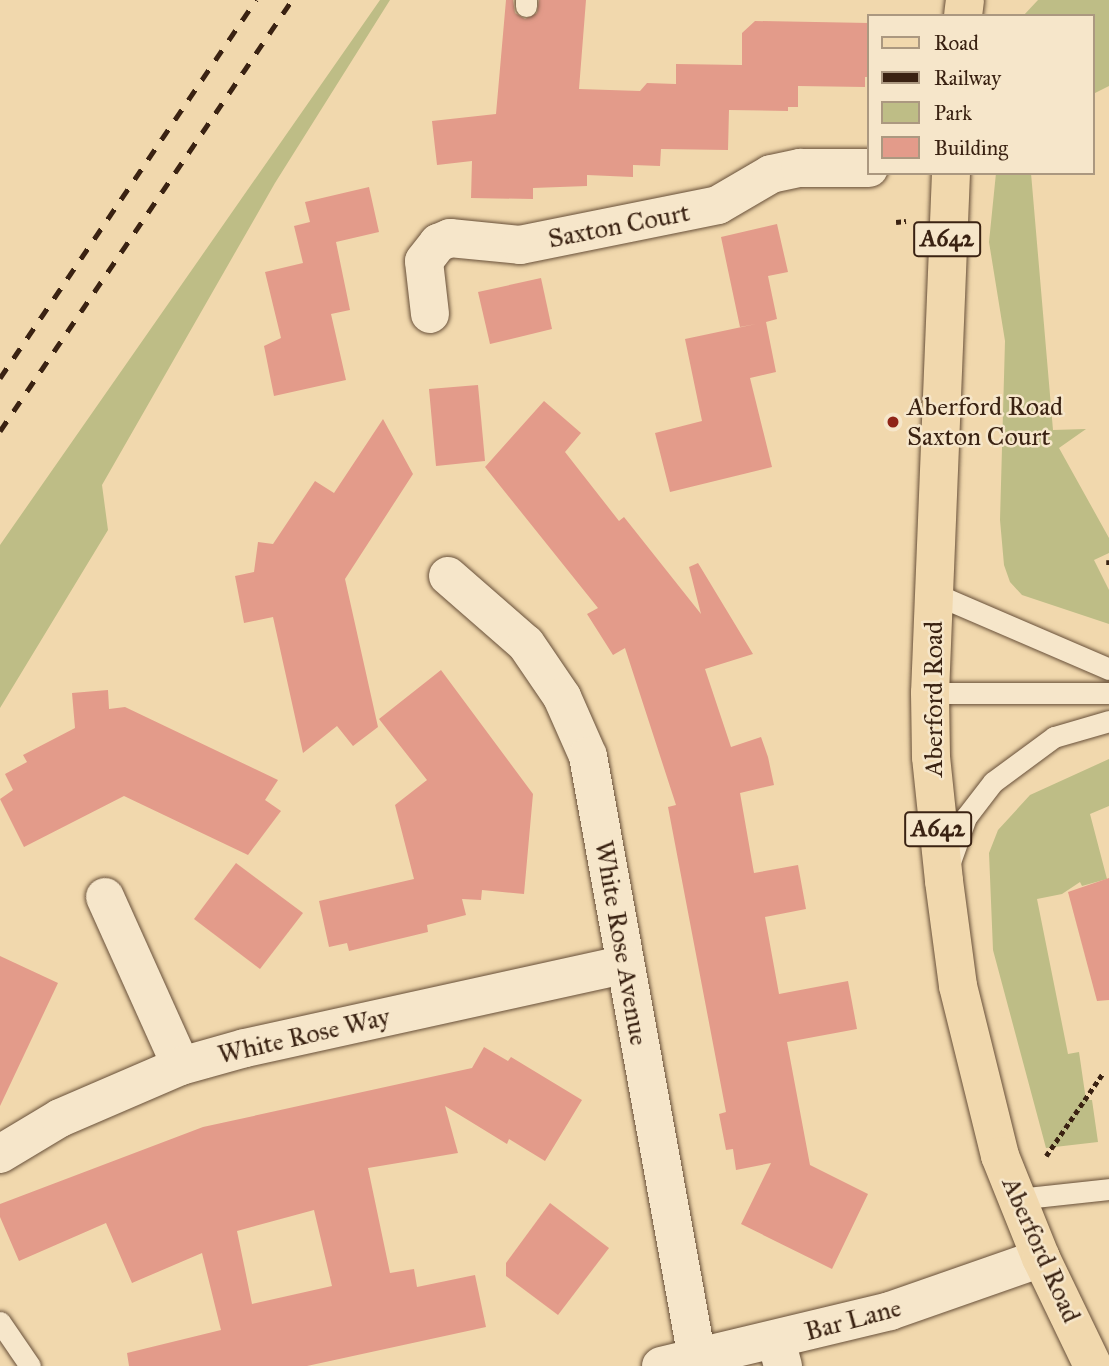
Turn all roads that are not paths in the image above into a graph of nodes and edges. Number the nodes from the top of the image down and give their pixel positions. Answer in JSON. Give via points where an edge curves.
{"nodes":[{"id":1,"x":867,"y":168,"type":"edge"},
{"id":2,"x":951,"y":175,"type":"edge"},
{"id":3,"x":430,"y":314,"type":"dead end"},
{"id":4,"x":449,"y":576,"type":"dead end"},
{"id":5,"x":935,"y":594,"type":"junction"},
{"id":6,"x":1109,"y":669,"type":"edge"},
{"id":7,"x":1109,"y":693,"type":"edge"},
{"id":8,"x":930,"y":694,"type":"junction"},
{"id":9,"x":1109,"y":721,"type":"edge"},
{"id":10,"x":944,"y":881,"type":"junction"},
{"id":11,"x":105,"y":898,"type":"dead end"},
{"id":12,"x":624,"y":965,"type":"junction"},
{"id":13,"x":181,"y":1066,"type":"junction"},
{"id":14,"x":0,"y":1154,"type":"edge"},
{"id":15,"x":1109,"y":1189,"type":"edge"},
{"id":16,"x":1017,"y":1199,"type":"junction"},
{"id":17,"x":1041,"y":1258,"type":"junction"},
{"id":18,"x":0,"y":1322,"type":"edge"},
{"id":19,"x":780,"y":1353,"type":"edge"},
{"id":20,"x":1096,"y":1353,"type":"edge"},
{"id":21,"x":697,"y":1357,"type":"junction"},
{"id":22,"x":30,"y":1366,"type":"edge"},
{"id":23,"x":661,"y":1366,"type":"edge"}],
"edges":[{"from":1,"to":3,"type":"street","name":"Saxton Court","via":[[800,168],[771,174],[718,205],[520,245],[450,238],[438,243],[424,261]]},
{"from":2,"to":5,"type":"main road","name":"Aberford Road","number":"A642"},
{"from":4,"to":12,"type":"street","name":"White Rose Avenue","via":[[526,644],[577,726],[588,756]]},
{"from":5,"to":6,"type":"lane"},
{"from":5,"to":8,"type":"main road","name":"Aberford Road","number":"A642"},
{"from":7,"to":8,"type":"lane"},
{"from":8,"to":10,"type":"main road","name":"Aberford Road","number":"A642","via":[[931,757]]},
{"from":9,"to":10,"type":"lane","via":[[1054,737],[993,782],[966,817]]},
{"from":10,"to":16,"type":"main road","name":"Aberford Road","number":"A642","via":[[975,1061]]},
{"from":11,"to":13,"type":"street"},
{"from":12,"to":13,"type":"street","name":"White Rose Way","via":[[244,1048]]},
{"from":12,"to":21,"type":"street","name":"White Rose Avenue"},
{"from":13,"to":14,"type":"street","name":"White Rose Way","via":[[116,1091]]},
{"from":15,"to":16,"type":"lane"},
{"from":16,"to":17,"type":"main road","name":"Aberford Road","number":"A642"},
{"from":17,"to":19,"type":"street","name":"Bar Lane"},
{"from":17,"to":20,"type":"main road","name":"Aberford Road","number":"A642"},
{"from":18,"to":22,"type":"lane"},
{"from":19,"to":21,"type":"street","name":"Bar Lane"},
{"from":21,"to":23,"type":"street","name":"Bar Lane"}]}
